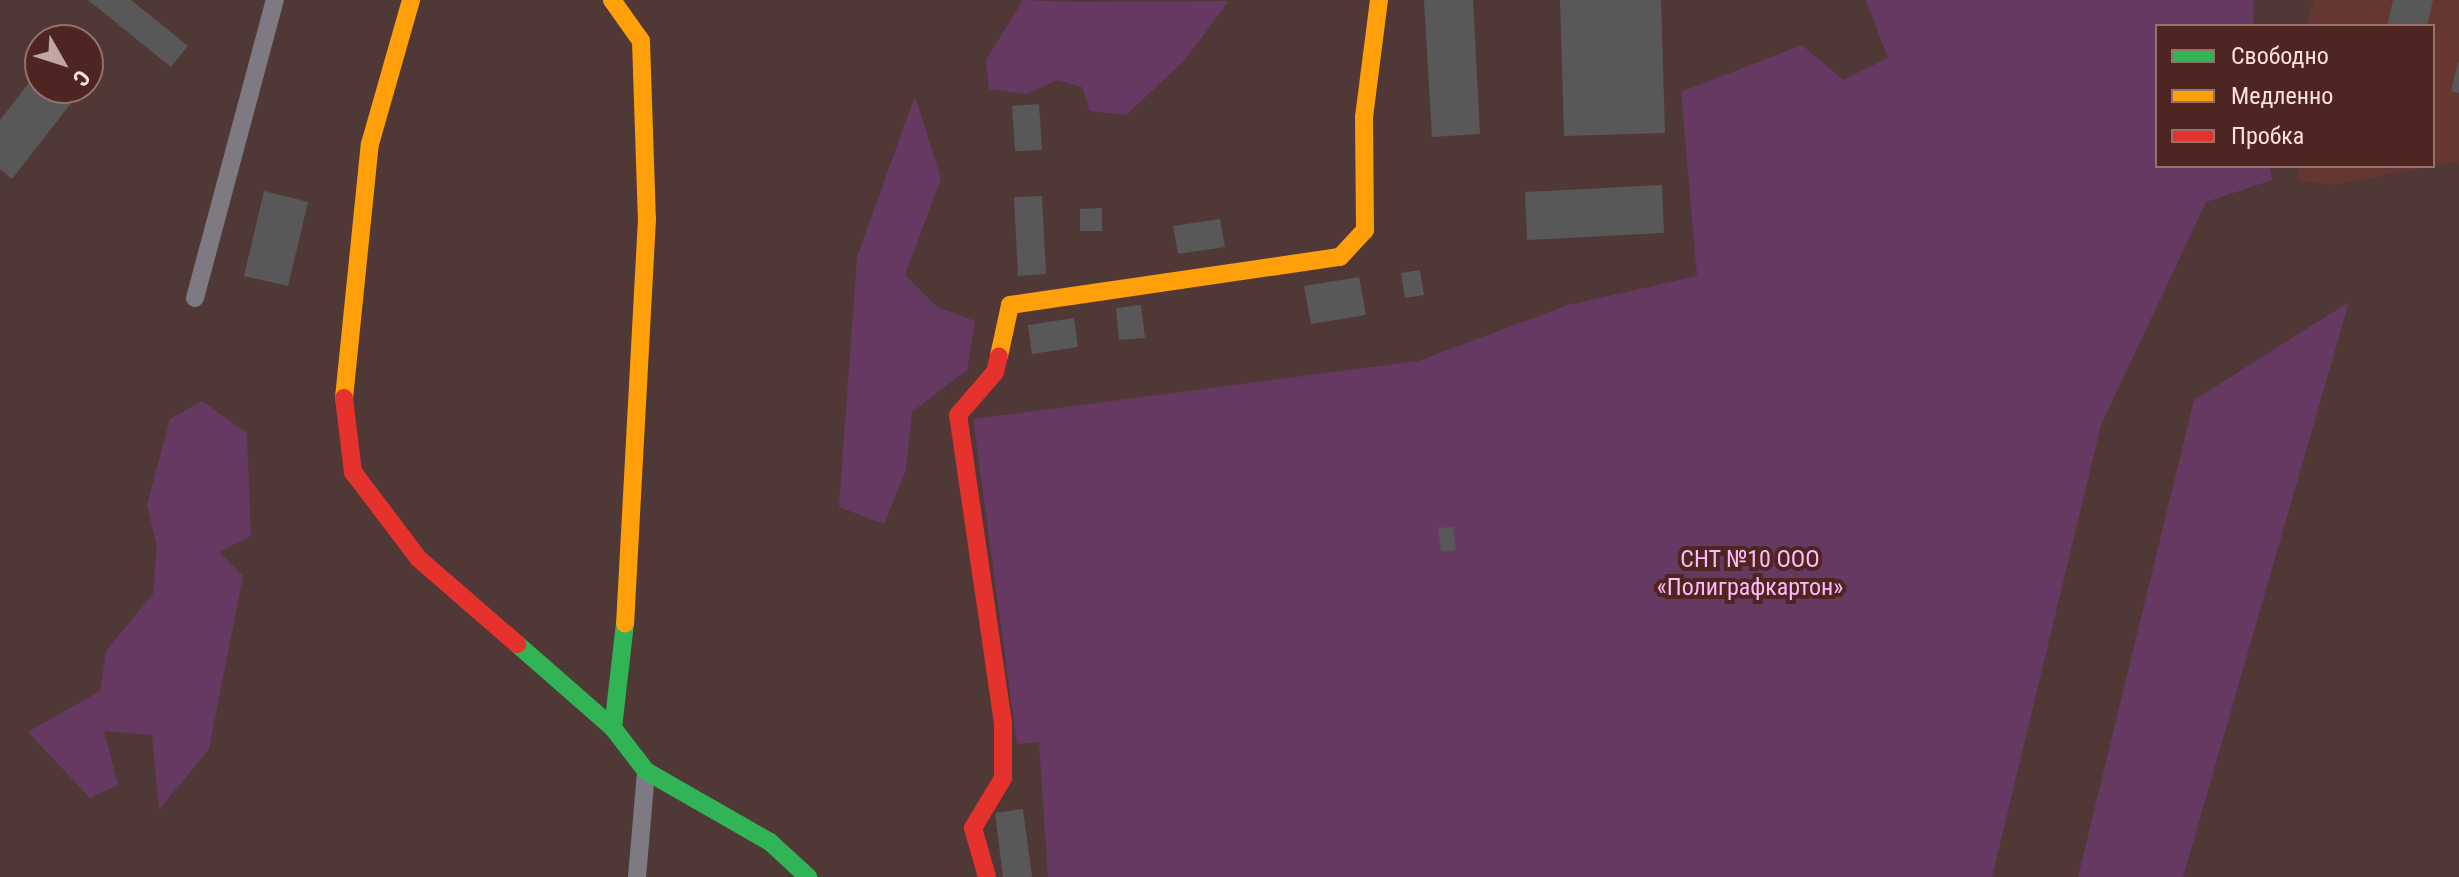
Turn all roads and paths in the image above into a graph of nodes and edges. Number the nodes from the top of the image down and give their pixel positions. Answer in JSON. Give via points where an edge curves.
{"nodes":[{"id":1,"x":275,"y":0,"type":"edge"},
{"id":2,"x":411,"y":0,"type":"edge"},
{"id":3,"x":612,"y":0,"type":"edge"},
{"id":4,"x":1379,"y":0,"type":"edge"},
{"id":5,"x":195,"y":298,"type":"dead end"},
{"id":6,"x":613,"y":728,"type":"junction"},
{"id":7,"x":646,"y":771,"type":"junction"},
{"id":8,"x":637,"y":877,"type":"edge"},
{"id":9,"x":808,"y":877,"type":"edge"},
{"id":10,"x":987,"y":877,"type":"edge"}],
"edges":[{"from":1,"to":5,"type":"street"},
{"from":2,"to":6,"type":"street","via":[[370,144],[342,382],[353,472],[419,559]]},
{"from":3,"to":6,"type":"street","via":[[641,41],[647,219],[634,355],[633,550]]},
{"from":4,"to":10,"type":"street","via":[[1364,117],[1365,230],[1340,257],[1010,305],[995,372],[958,415],[1003,723],[1003,778],[973,828]]},
{"from":6,"to":7,"type":"street"},
{"from":7,"to":8,"type":"street"},
{"from":7,"to":9,"type":"street","via":[[770,842]]}]}
